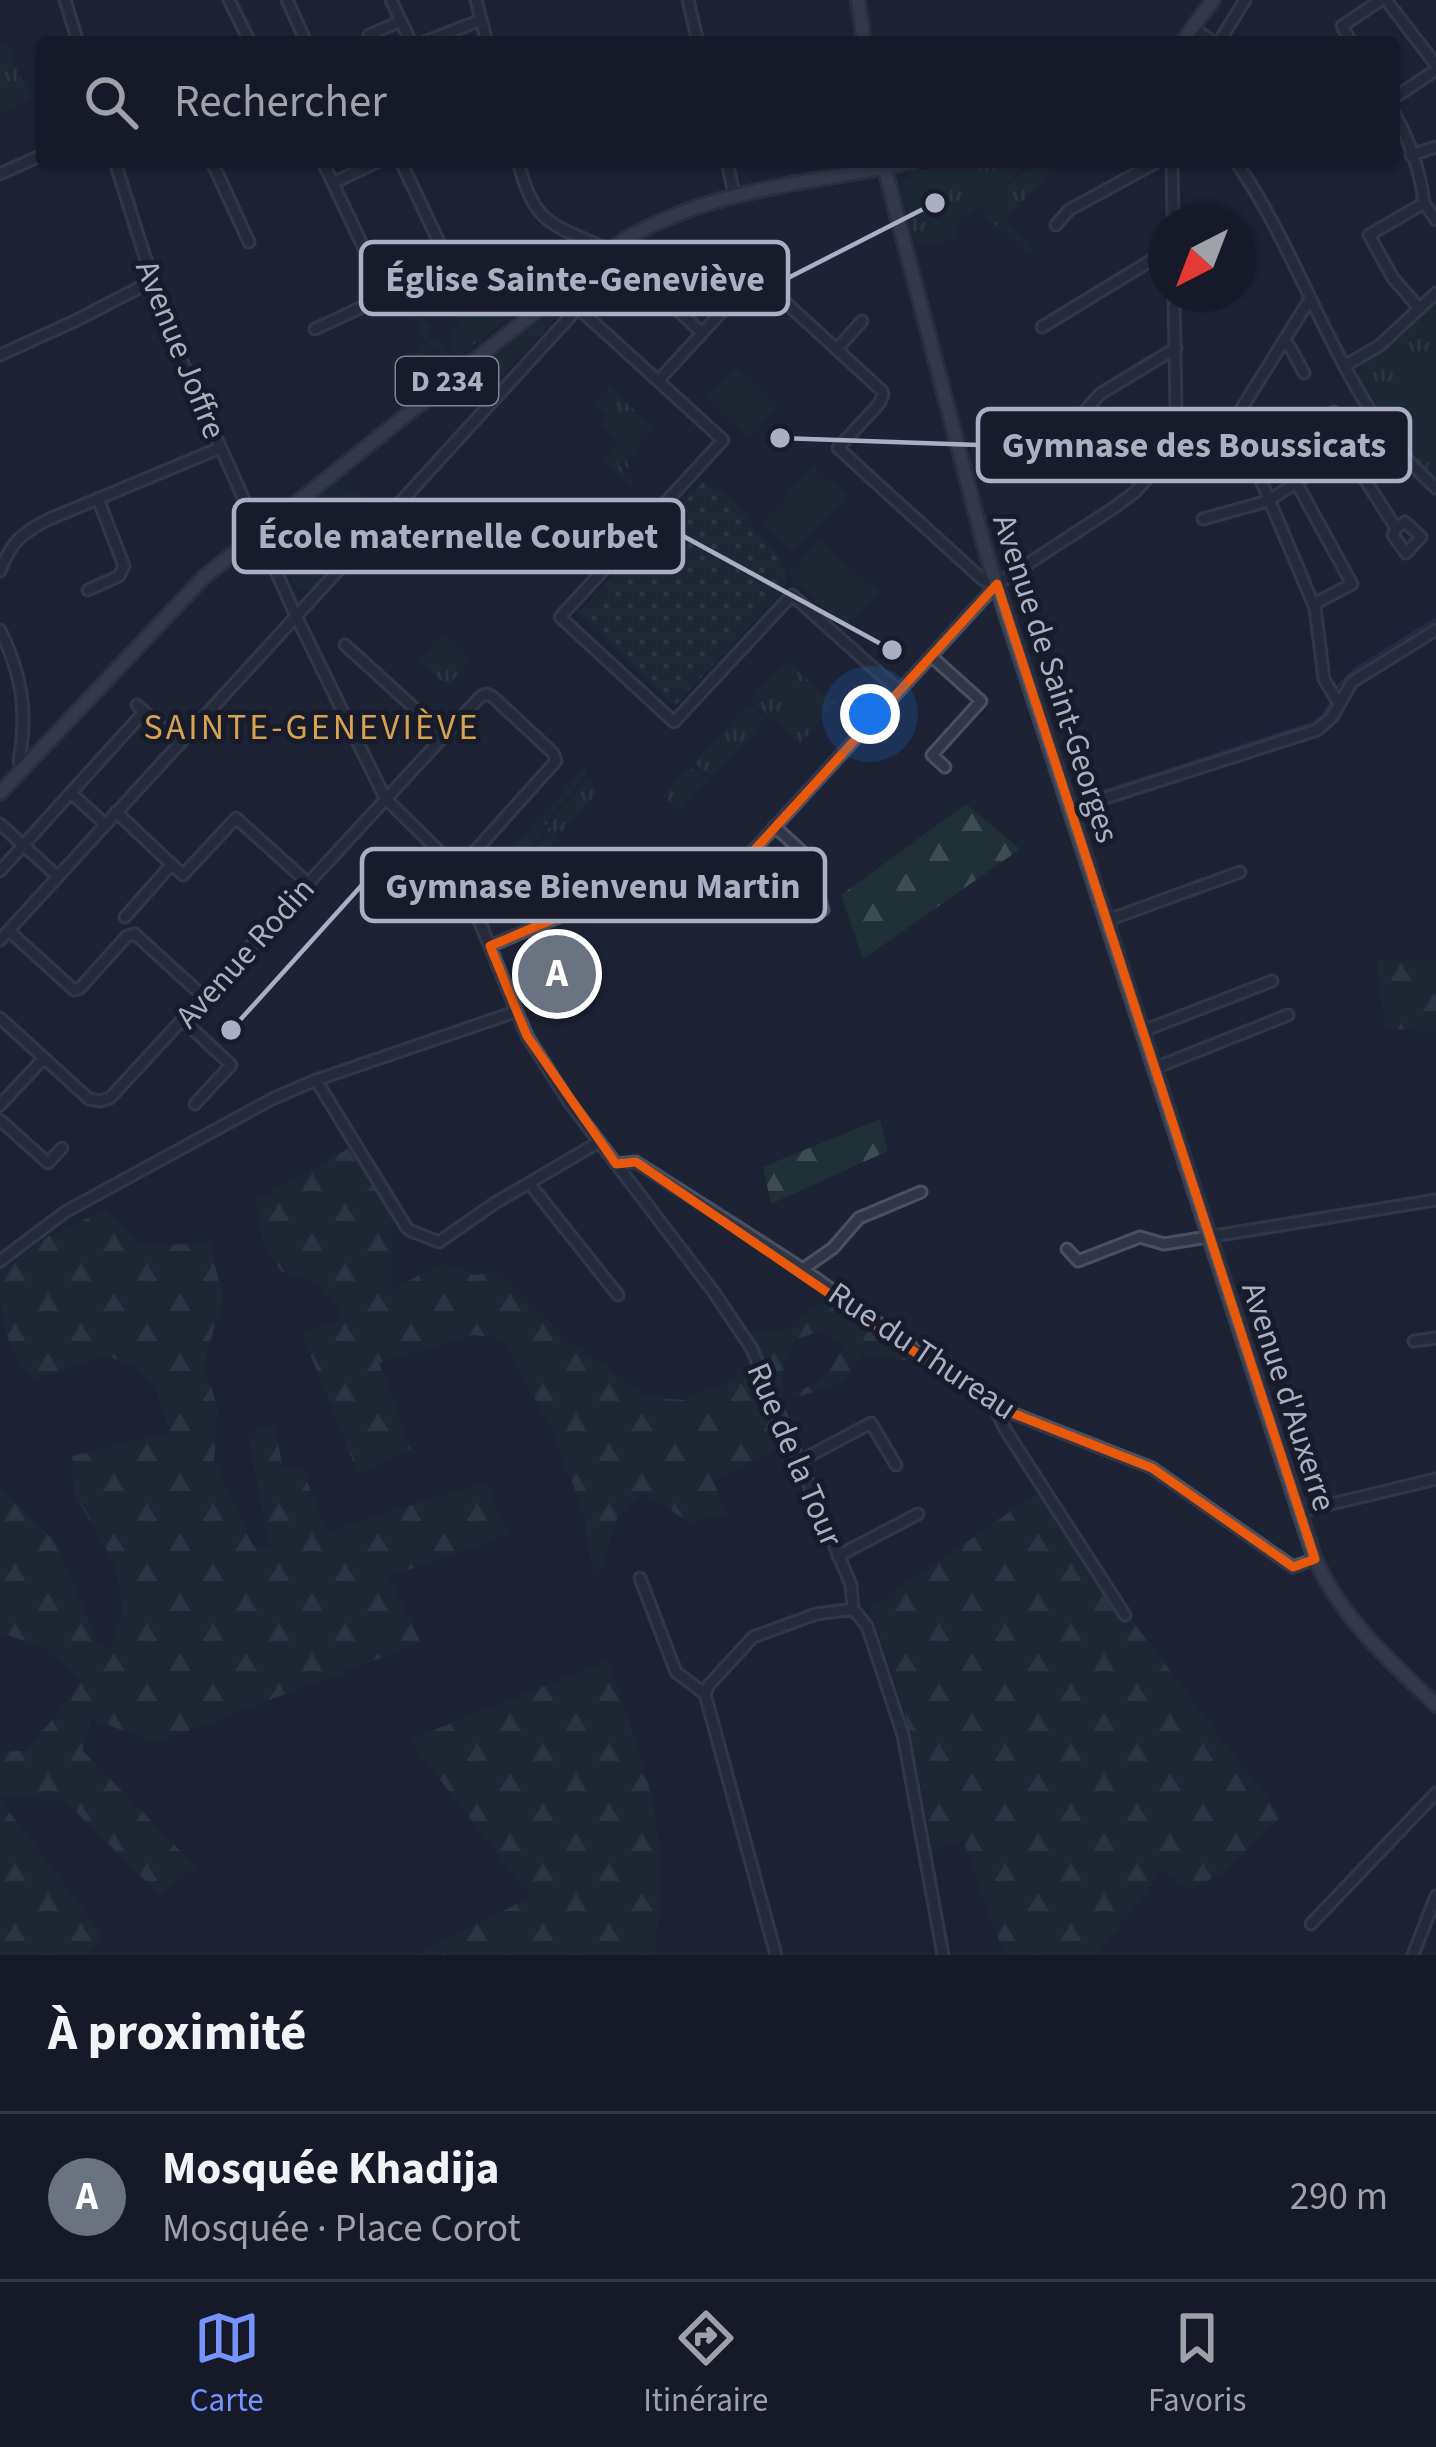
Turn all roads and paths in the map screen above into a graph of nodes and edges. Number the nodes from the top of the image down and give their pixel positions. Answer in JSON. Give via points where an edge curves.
{"nodes":[{"id":1,"x":65,"y":0,"type":"edge"},
{"id":2,"x":229,"y":0,"type":"edge"},
{"id":3,"x":287,"y":0,"type":"edge"},
{"id":4,"x":391,"y":0,"type":"edge"},
{"id":5,"x":476,"y":0,"type":"edge"},
{"id":6,"x":688,"y":0,"type":"edge"},
{"id":7,"x":857,"y":0,"type":"edge"},
{"id":8,"x":1214,"y":0,"type":"edge"},
{"id":9,"x":1245,"y":0,"type":"edge"},
{"id":10,"x":1383,"y":0,"type":"edge"},
{"id":11,"x":481,"y":20,"type":"junction"},
{"id":12,"x":401,"y":21,"type":"junction"},
{"id":13,"x":1194,"y":29,"type":"junction"},
{"id":14,"x":370,"y":35,"type":"dead end"},
{"id":15,"x":76,"y":36,"type":"edge"},
{"id":16,"x":247,"y":36,"type":"edge"},
{"id":17,"x":303,"y":36,"type":"edge"},
{"id":18,"x":408,"y":36,"type":"edge"},
{"id":19,"x":440,"y":36,"type":"edge"},
{"id":20,"x":485,"y":36,"type":"edge"},
{"id":21,"x":697,"y":36,"type":"edge"},
{"id":22,"x":863,"y":36,"type":"edge"},
{"id":23,"x":1188,"y":36,"type":"edge"},
{"id":24,"x":1206,"y":36,"type":"edge"},
{"id":25,"x":1221,"y":36,"type":"edge"},
{"id":26,"x":1348,"y":36,"type":"edge"},
{"id":27,"x":1436,"y":68,"type":"edge"},
{"id":28,"x":1400,"y":94,"type":"edge"},
{"id":29,"x":1400,"y":122,"type":"edge"},
{"id":30,"x":1436,"y":147,"type":"edge"},
{"id":31,"x":1411,"y":155,"type":"junction"},
{"id":32,"x":36,"y":158,"type":"edge"},
{"id":33,"x":117,"y":168,"type":"edge"},
{"id":34,"x":215,"y":168,"type":"edge"},
{"id":35,"x":326,"y":168,"type":"edge"},
{"id":36,"x":364,"y":168,"type":"edge"},
{"id":37,"x":404,"y":168,"type":"edge"},
{"id":38,"x":520,"y":168,"type":"edge"},
{"id":39,"x":728,"y":168,"type":"edge"},
{"id":40,"x":869,"y":168,"type":"edge"},
{"id":41,"x":884,"y":168,"type":"edge"},
{"id":42,"x":1145,"y":168,"type":"edge"},
{"id":43,"x":1172,"y":168,"type":"edge"},
{"id":44,"x":1240,"y":168,"type":"edge"},
{"id":45,"x":0,"y":174,"type":"edge"},
{"id":46,"x":333,"y":183,"type":"junction"},
{"id":47,"x":735,"y":197,"type":"junction"},
{"id":48,"x":1424,"y":203,"type":"junction"},
{"id":49,"x":1172,"y":204,"type":"edge"},
{"id":50,"x":1436,"y":220,"type":"edge"},
{"id":51,"x":1056,"y":225,"type":"dead end"},
{"id":52,"x":249,"y":242,"type":"dead end"},
{"id":53,"x":609,"y":250,"type":"junction"},
{"id":54,"x":1148,"y":262,"type":"edge"},
{"id":55,"x":682,"y":264,"type":"dead end"},
{"id":56,"x":152,"y":281,"type":"junction"},
{"id":57,"x":562,"y":288,"type":"junction"},
{"id":58,"x":1436,"y":293,"type":"edge"},
{"id":59,"x":386,"y":295,"type":"junction"},
{"id":60,"x":1310,"y":299,"type":"junction"},
{"id":61,"x":578,"y":308,"type":"junction"},
{"id":62,"x":1419,"y":308,"type":"junction"},
{"id":63,"x":1175,"y":312,"type":"edge"},
{"id":64,"x":862,"y":321,"type":"dead end"},
{"id":65,"x":1042,"y":327,"type":"dead end"},
{"id":66,"x":315,"y":328,"type":"dead end"},
{"id":67,"x":703,"y":333,"type":"junction"},
{"id":68,"x":1283,"y":342,"type":"junction"},
{"id":69,"x":1176,"y":348,"type":"junction"},
{"id":70,"x":837,"y":349,"type":"junction"},
{"id":71,"x":0,"y":355,"type":"edge"},
{"id":72,"x":1344,"y":366,"type":"junction"},
{"id":73,"x":1304,"y":373,"type":"dead end"},
{"id":74,"x":658,"y":381,"type":"junction"},
{"id":75,"x":1334,"y":412,"type":"dead end"},
{"id":76,"x":1383,"y":426,"type":"junction"},
{"id":77,"x":1071,"y":427,"type":"dead end"},
{"id":78,"x":1351,"y":447,"type":"junction"},
{"id":79,"x":220,"y":448,"type":"junction"},
{"id":80,"x":1296,"y":482,"type":"junction"},
{"id":81,"x":1436,"y":488,"type":"edge"},
{"id":82,"x":98,"y":500,"type":"junction"},
{"id":83,"x":1268,"y":501,"type":"junction"},
{"id":84,"x":1203,"y":520,"type":"dead end"},
{"id":85,"x":1396,"y":527,"type":"dead end"},
{"id":86,"x":260,"y":531,"type":"junction"},
{"id":87,"x":0,"y":571,"type":"edge"},
{"id":88,"x":997,"y":584,"type":"junction"},
{"id":89,"x":88,"y":590,"type":"dead end"},
{"id":90,"x":1314,"y":604,"type":"junction"},
{"id":91,"x":296,"y":616,"type":"junction"},
{"id":92,"x":1436,"y":630,"type":"edge"},
{"id":93,"x":0,"y":631,"type":"edge"},
{"id":94,"x":345,"y":645,"type":"dead end"},
{"id":95,"x":931,"y":656,"type":"junction"},
{"id":96,"x":898,"y":691,"type":"junction"},
{"id":97,"x":1339,"y":704,"type":"junction"},
{"id":98,"x":444,"y":735,"type":"junction"},
{"id":99,"x":178,"y":743,"type":"junction"},
{"id":100,"x":24,"y":767,"type":"junction"},
{"id":101,"x":945,"y":767,"type":"dead end"},
{"id":102,"x":0,"y":793,"type":"edge"},
{"id":103,"x":71,"y":793,"type":"junction"},
{"id":104,"x":385,"y":798,"type":"junction"},
{"id":105,"x":1071,"y":809,"type":"junction"},
{"id":106,"x":116,"y":812,"type":"junction"},
{"id":107,"x":0,"y":824,"type":"edge"},
{"id":108,"x":104,"y":824,"type":"junction"},
{"id":109,"x":774,"y":826,"type":"junction"},
{"id":110,"x":24,"y":845,"type":"junction"},
{"id":111,"x":172,"y":865,"type":"junction"},
{"id":112,"x":458,"y":870,"type":"junction"},
{"id":113,"x":0,"y":871,"type":"edge"},
{"id":114,"x":1240,"y":872,"type":"dead end"},
{"id":115,"x":57,"y":876,"type":"junction"},
{"id":116,"x":308,"y":883,"type":"junction"},
{"id":117,"x":823,"y":910,"type":"dead end"},
{"id":118,"x":124,"y":916,"type":"dead end"},
{"id":119,"x":1108,"y":920,"type":"junction"},
{"id":120,"x":9,"y":931,"type":"junction"},
{"id":121,"x":0,"y":940,"type":"edge"},
{"id":122,"x":490,"y":946,"type":"junction"},
{"id":123,"x":1272,"y":981,"type":"dead end"},
{"id":124,"x":204,"y":997,"type":"junction"},
{"id":125,"x":515,"y":1012,"type":"junction"},
{"id":126,"x":1288,"y":1015,"type":"dead end"},
{"id":127,"x":0,"y":1018,"type":"edge"},
{"id":128,"x":183,"y":1020,"type":"junction"},
{"id":129,"x":1143,"y":1031,"type":"junction"},
{"id":130,"x":44,"y":1058,"type":"junction"},
{"id":131,"x":1155,"y":1068,"type":"junction"},
{"id":132,"x":316,"y":1081,"type":"junction"},
{"id":133,"x":195,"y":1104,"type":"dead end"},
{"id":134,"x":0,"y":1105,"type":"edge"},
{"id":135,"x":0,"y":1120,"type":"edge"},
{"id":136,"x":599,"y":1142,"type":"junction"},
{"id":137,"x":62,"y":1148,"type":"dead end"},
{"id":138,"x":616,"y":1164,"type":"junction"},
{"id":139,"x":663,"y":1180,"type":"junction"},
{"id":140,"x":529,"y":1183,"type":"junction"},
{"id":141,"x":635,"y":1189,"type":"junction"},
{"id":142,"x":921,"y":1192,"type":"dead end"},
{"id":143,"x":1436,"y":1200,"type":"edge"},
{"id":144,"x":1209,"y":1235,"type":"junction"},
{"id":145,"x":1067,"y":1249,"type":"dead end"},
{"id":146,"x":0,"y":1261,"type":"edge"},
{"id":147,"x":803,"y":1269,"type":"junction"},
{"id":148,"x":618,"y":1295,"type":"dead end"},
{"id":149,"x":1436,"y":1338,"type":"edge"},
{"id":150,"x":1414,"y":1341,"type":"dead end"},
{"id":151,"x":994,"y":1406,"type":"junction"},
{"id":152,"x":798,"y":1462,"type":"junction"},
{"id":153,"x":896,"y":1465,"type":"dead end"},
{"id":154,"x":1436,"y":1479,"type":"edge"},
{"id":155,"x":1298,"y":1512,"type":"junction"},
{"id":156,"x":918,"y":1514,"type":"dead end"},
{"id":157,"x":838,"y":1556,"type":"junction"},
{"id":158,"x":1315,"y":1559,"type":"junction"},
{"id":159,"x":640,"y":1579,"type":"dead end"},
{"id":160,"x":853,"y":1610,"type":"junction"},
{"id":161,"x":1125,"y":1615,"type":"dead end"},
{"id":162,"x":705,"y":1694,"type":"junction"},
{"id":163,"x":1436,"y":1705,"type":"edge"},
{"id":164,"x":1436,"y":1793,"type":"edge"},
{"id":165,"x":1436,"y":1896,"type":"edge"},
{"id":166,"x":1311,"y":1924,"type":"dead end"},
{"id":167,"x":776,"y":1955,"type":"edge"},
{"id":168,"x":943,"y":1955,"type":"edge"},
{"id":169,"x":1413,"y":1955,"type":"edge"}],
"edges":[{"from":1,"to":15,"type":"street"},
{"from":2,"to":16,"type":"street"},
{"from":3,"to":17,"type":"street"},
{"from":4,"to":12,"type":"street"},
{"from":5,"to":11,"type":"street"},
{"from":6,"to":21,"type":"street"},
{"from":7,"to":22,"type":"main road"},
{"from":8,"to":13,"type":"main road"},
{"from":9,"to":25,"type":"street"},
{"from":10,"to":26,"type":"street","via":[[1342,26]]},
{"from":10,"to":27,"type":"street"},
{"from":11,"to":19,"type":"street"},
{"from":11,"to":20,"type":"street"},
{"from":12,"to":14,"type":"street"},
{"from":12,"to":18,"type":"street"},
{"from":13,"to":23,"type":"main road"},
{"from":13,"to":24,"type":"street"},
{"from":27,"to":28,"type":"street"},
{"from":29,"to":31,"type":"street"},
{"from":30,"to":31,"type":"street"},
{"from":31,"to":48,"type":"street"},
{"from":32,"to":45,"type":"street"},
{"from":33,"to":56,"type":"street","name":"Avenue Joffre"},
{"from":34,"to":52,"type":"street"},
{"from":35,"to":46,"type":"street"},
{"from":36,"to":46,"type":"street"},
{"from":37,"to":59,"type":"street","via":[[448,262]]},
{"from":38,"to":53,"type":"street","via":[[544,218]]},
{"from":39,"to":47,"type":"street"},
{"from":40,"to":47,"type":"main road","number":"D 234"},
{"from":41,"to":88,"type":"main road","name":"Avenue de Saint-Georges"},
{"from":42,"to":51,"type":"street"},
{"from":43,"to":49,"type":"street"},
{"from":44,"to":60,"type":"street"},
{"from":46,"to":59,"type":"street"},
{"from":47,"to":53,"type":"main road","number":"D 234","via":[[668,217]]},
{"from":48,"to":50,"type":"street"},
{"from":48,"to":62,"type":"street","via":[[1369,235]]},
{"from":53,"to":57,"type":"main road","number":"D 234"},
{"from":54,"to":65,"type":"street"},
{"from":55,"to":67,"type":"street","via":[[657,291]]},
{"from":56,"to":71,"type":"street"},
{"from":56,"to":79,"type":"street","name":"Avenue Joffre"},
{"from":57,"to":61,"type":"street"},
{"from":57,"to":86,"type":"main road","number":"D 234"},
{"from":58,"to":62,"type":"street"},
{"from":59,"to":66,"type":"street"},
{"from":60,"to":68,"type":"street"},
{"from":60,"to":72,"type":"street"},
{"from":61,"to":74,"type":"street"},
{"from":61,"to":91,"type":"street"},
{"from":62,"to":72,"type":"street"},
{"from":63,"to":69,"type":"street"},
{"from":64,"to":70,"type":"street"},
{"from":67,"to":70,"type":"street","via":[[756,278]]},
{"from":67,"to":74,"type":"street"},
{"from":68,"to":73,"type":"street"},
{"from":68,"to":83,"type":"street","via":[[1235,419]]},
{"from":69,"to":77,"type":"street","via":[[1100,394]]},
{"from":69,"to":88,"type":"street","via":[[1176,409],[1152,473],[1115,507]]},
{"from":70,"to":88,"type":"street","via":[[883,395],[838,448],[983,580]]},
{"from":72,"to":76,"type":"street"},
{"from":74,"to":96,"type":"street","via":[[722,440],[560,617],[674,722],[792,596]]},
{"from":75,"to":78,"type":"street"},
{"from":76,"to":78,"type":"street"},
{"from":76,"to":81,"type":"street"},
{"from":78,"to":80,"type":"street"},
{"from":78,"to":85,"type":"street"},
{"from":79,"to":82,"type":"street"},
{"from":79,"to":86,"type":"street","name":"Avenue Joffre"},
{"from":80,"to":83,"type":"street"},
{"from":80,"to":90,"type":"street","via":[[1352,584]]},
{"from":82,"to":87,"type":"street","via":[[22,534]]},
{"from":82,"to":89,"type":"street","via":[[124,566]]},
{"from":83,"to":84,"type":"street"},
{"from":83,"to":90,"type":"street"},
{"from":86,"to":91,"type":"street","name":"Avenue Joffre"},
{"from":86,"to":100,"type":"main road","number":"D 234","via":[[176,605]]},
{"from":88,"to":95,"type":"street"},
{"from":88,"to":105,"type":"main road","name":"Avenue de Saint-Georges"},
{"from":90,"to":97,"type":"street","via":[[1324,679]]},
{"from":91,"to":99,"type":"street"},
{"from":91,"to":104,"type":"street","name":"Avenue Joffre"},
{"from":92,"to":97,"type":"street","via":[[1352,682]]},
{"from":93,"to":100,"type":"street","via":[[20,676]]},
{"from":94,"to":98,"type":"street"},
{"from":95,"to":96,"type":"street"},
{"from":95,"to":101,"type":"street","via":[[981,701],[932,755]]},
{"from":96,"to":109,"type":"street"},
{"from":97,"to":105,"type":"street","via":[[1317,730]]},
{"from":98,"to":104,"type":"street","name":"Avenue Rodin"},
{"from":98,"to":112,"type":"street","name":"Avenue Rodin","via":[[486,694],[556,758]]},
{"from":99,"to":103,"type":"street","via":[[140,708]]},
{"from":99,"to":106,"type":"street"},
{"from":100,"to":102,"type":"main road","number":"D 234"},
{"from":103,"to":108,"type":"street"},
{"from":103,"to":110,"type":"street"},
{"from":104,"to":112,"type":"street","name":"Avenue Joffre"},
{"from":104,"to":116,"type":"street","name":"Avenue Rodin"},
{"from":105,"to":119,"type":"main road","name":"Avenue de Saint-Georges"},
{"from":106,"to":108,"type":"street"},
{"from":106,"to":111,"type":"street"},
{"from":107,"to":110,"type":"street"},
{"from":108,"to":115,"type":"street"},
{"from":109,"to":117,"type":"street","via":[[811,860]]},
{"from":109,"to":122,"type":"street","via":[[697,907],[630,865],[589,904]]},
{"from":110,"to":113,"type":"street"},
{"from":110,"to":115,"type":"street"},
{"from":111,"to":116,"type":"street","via":[[183,875],[236,818]]},
{"from":111,"to":118,"type":"street"},
{"from":112,"to":122,"type":"street","name":"Rue de la Tour"},
{"from":114,"to":119,"type":"street"},
{"from":115,"to":120,"type":"street"},
{"from":116,"to":124,"type":"street","name":"Avenue Rodin"},
{"from":119,"to":129,"type":"main road","name":"Avenue de Saint-Georges"},
{"from":120,"to":121,"type":"street"},
{"from":120,"to":124,"type":"street","via":[[74,990],[135,934]]},
{"from":122,"to":125,"type":"street","name":"Rue de la Tour"},
{"from":123,"to":129,"type":"street"},
{"from":124,"to":128,"type":"street","name":"Avenue Rodin"},
{"from":125,"to":132,"type":"street"},
{"from":125,"to":136,"type":"street","name":"Rue de la Tour"},
{"from":126,"to":131,"type":"street"},
{"from":127,"to":130,"type":"street"},
{"from":128,"to":130,"type":"street","name":"Avenue Rodin","via":[[100,1101]]},
{"from":128,"to":133,"type":"street","via":[[231,1065]]},
{"from":129,"to":131,"type":"main road","name":"Avenue de Saint-Georges"},
{"from":130,"to":134,"type":"street"},
{"from":131,"to":144,"type":"main road","name":"Avenue d'Auxerre"},
{"from":132,"to":140,"type":"street","via":[[410,1230],[446,1240]]},
{"from":132,"to":146,"type":"street","via":[[64,1212]]},
{"from":135,"to":137,"type":"street","via":[[48,1163]]},
{"from":136,"to":138,"type":"street","name":"Rue de la Tour"},
{"from":136,"to":140,"type":"street"},
{"from":138,"to":139,"type":"street","name":"Rue du Thureau","via":[[637,1162]]},
{"from":138,"to":141,"type":"street","name":"Rue de la Tour"},
{"from":139,"to":141,"type":"street"},
{"from":139,"to":147,"type":"street","name":"Rue du Thureau"},
{"from":140,"to":148,"type":"street"},
{"from":141,"to":152,"type":"street","name":"Rue de la Tour","via":[[752,1349]]},
{"from":142,"to":147,"type":"street","via":[[859,1218]]},
{"from":143,"to":144,"type":"street"},
{"from":144,"to":145,"type":"street","via":[[1164,1244],[1140,1237],[1078,1261]]},
{"from":144,"to":155,"type":"main road","name":"Avenue d'Auxerre"},
{"from":147,"to":151,"type":"street","name":"Rue du Thureau"},
{"from":149,"to":150,"type":"street"},
{"from":151,"to":158,"type":"street","name":"Rue du Thureau","via":[[1152,1468],[1293,1567]]},
{"from":151,"to":161,"type":"street"},
{"from":152,"to":153,"type":"street","via":[[871,1423]]},
{"from":152,"to":157,"type":"street","name":"Rue de la Tour"},
{"from":154,"to":155,"type":"street"},
{"from":155,"to":158,"type":"main road","name":"Avenue d'Auxerre"},
{"from":156,"to":157,"type":"street"},
{"from":157,"to":160,"type":"street","name":"Rue de la Tour"},
{"from":158,"to":163,"type":"main road","name":"Avenue d'Auxerre","via":[[1361,1632]]},
{"from":159,"to":162,"type":"street","via":[[676,1672]]},
{"from":160,"to":162,"type":"street","via":[[753,1637]]},
{"from":160,"to":168,"type":"street","name":"Rue de la Tour","via":[[867,1626],[903,1736]]},
{"from":162,"to":167,"type":"street"},
{"from":164,"to":166,"type":"street"},
{"from":165,"to":169,"type":"street"}]}
